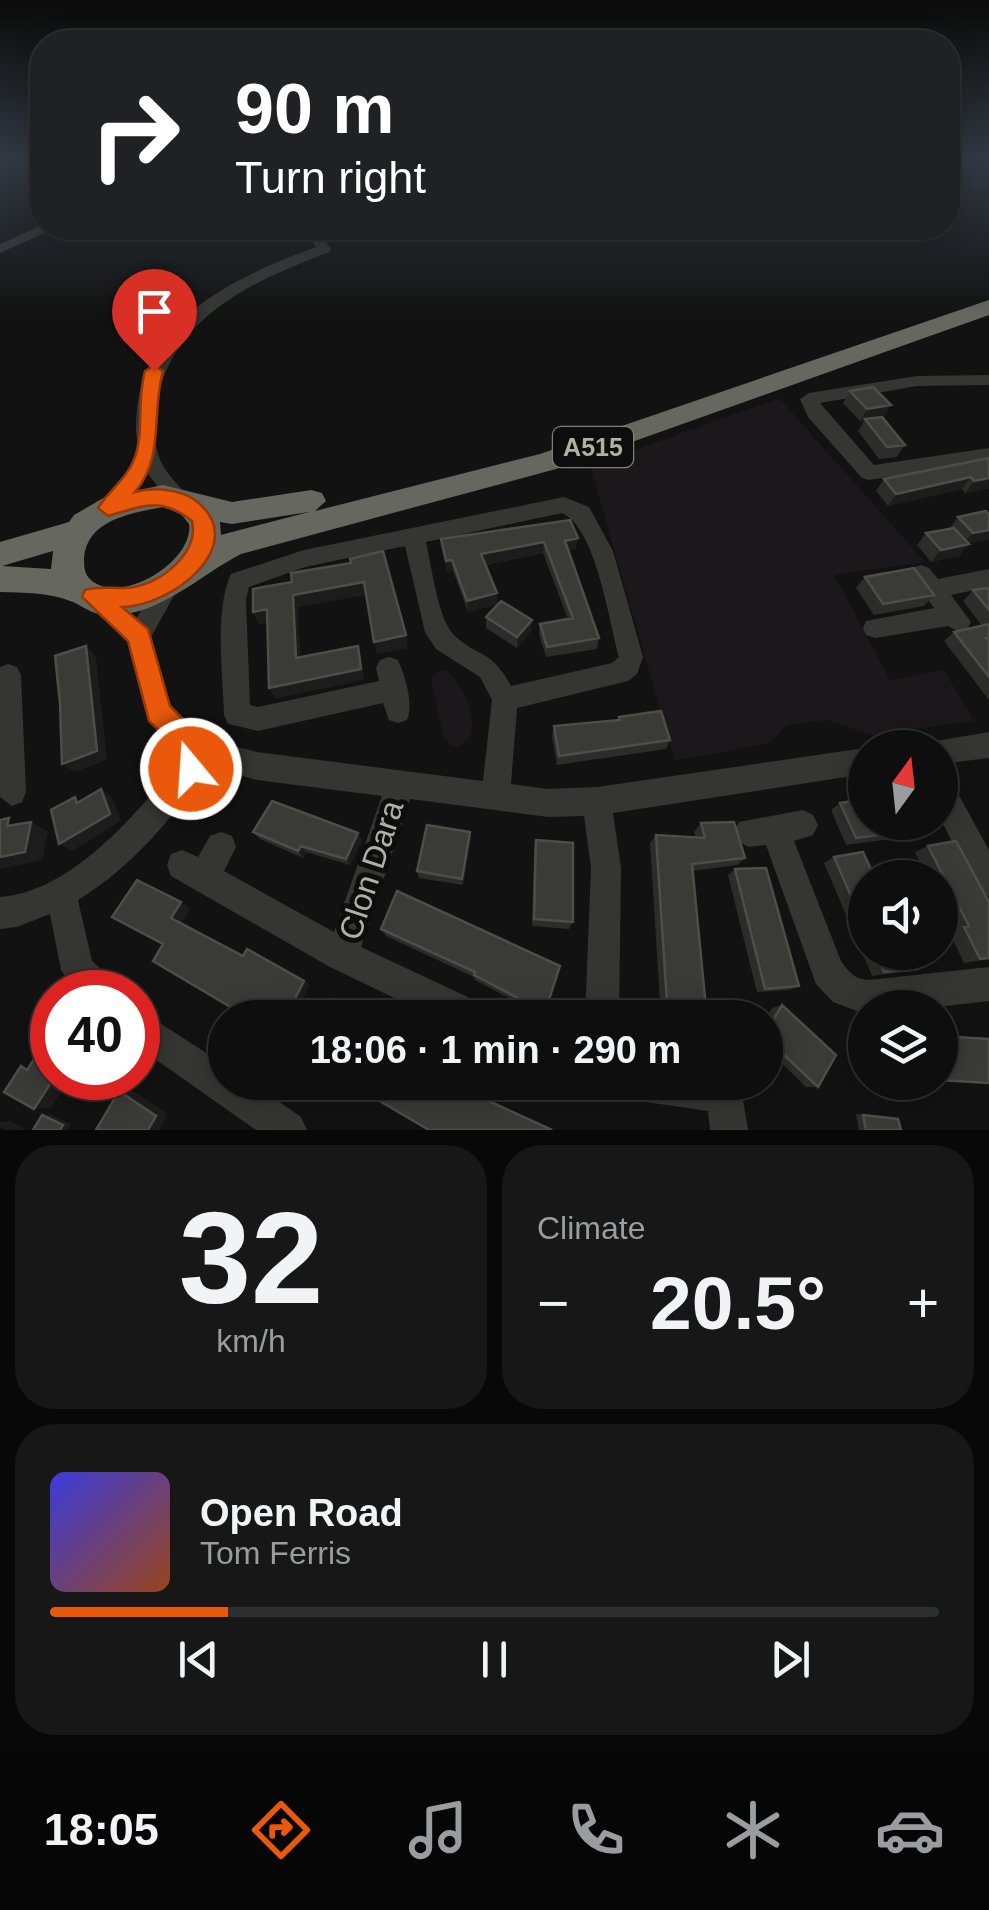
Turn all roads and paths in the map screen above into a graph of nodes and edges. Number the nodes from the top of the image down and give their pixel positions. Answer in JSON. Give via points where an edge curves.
{"nodes":[{"id":1,"x":30,"y":236,"type":"edge"},
{"id":2,"x":317,"y":240,"type":"edge"},
{"id":3,"x":0,"y":249,"type":"edge"},
{"id":4,"x":989,"y":290,"type":"edge"},
{"id":5,"x":989,"y":306,"type":"edge"},
{"id":6,"x":989,"y":380,"type":"edge"},
{"id":7,"x":146,"y":455,"type":"junction"},
{"id":8,"x":989,"y":455,"type":"edge"},
{"id":9,"x":185,"y":502,"type":"junction"},
{"id":10,"x":108,"y":508,"type":"junction"},
{"id":11,"x":78,"y":531,"type":"junction"},
{"id":12,"x":413,"y":534,"type":"junction"},
{"id":13,"x":0,"y":554,"type":"edge"},
{"id":14,"x":181,"y":573,"type":"junction"},
{"id":15,"x":989,"y":578,"type":"edge"},
{"id":16,"x":0,"y":579,"type":"edge"},
{"id":17,"x":84,"y":592,"type":"junction"},
{"id":18,"x":875,"y":628,"type":"dead end"},
{"id":19,"x":140,"y":636,"type":"junction"},
{"id":20,"x":8,"y":675,"type":"dead end"},
{"id":21,"x":394,"y":689,"type":"dead end"},
{"id":22,"x":505,"y":699,"type":"junction"},
{"id":23,"x":6,"y":745,"type":"edge"},
{"id":24,"x":989,"y":745,"type":"edge"},
{"id":25,"x":958,"y":749,"type":"edge"},
{"id":26,"x":204,"y":752,"type":"junction"},
{"id":27,"x":848,"y":764,"type":"edge"},
{"id":28,"x":399,"y":784,"type":"junction"},
{"id":29,"x":12,"y":792,"type":"dead end"},
{"id":30,"x":496,"y":798,"type":"junction"},
{"id":31,"x":596,"y":801,"type":"junction"},
{"id":32,"x":958,"y":823,"type":"edge"},
{"id":33,"x":776,"y":828,"type":"dead end"},
{"id":34,"x":222,"y":847,"type":"dead end"},
{"id":35,"x":989,"y":881,"type":"edge"},
{"id":36,"x":61,"y":893,"type":"junction"},
{"id":37,"x":0,"y":913,"type":"edge"},
{"id":38,"x":342,"y":955,"type":"junction"},
{"id":39,"x":78,"y":970,"type":"edge"},
{"id":40,"x":989,"y":984,"type":"edge"},
{"id":41,"x":437,"y":1000,"type":"edge"},
{"id":42,"x":602,"y":1000,"type":"edge"},
{"id":43,"x":160,"y":1041,"type":"edge"},
{"id":44,"x":288,"y":1130,"type":"edge"}],
"edges":[{"from":1,"to":3,"type":"street"},
{"from":2,"to":7,"type":"street","via":[[324,249],[209,303],[162,354],[147,395]]},
{"from":4,"to":9,"type":"highway","number":"A515","via":[[536,445],[434,472],[265,511],[232,514]]},
{"from":5,"to":14,"type":"highway","number":"A515","via":[[546,462],[232,544]]},
{"from":6,"to":8,"type":"street","via":[[917,381],[810,399],[815,414],[870,473]]},
{"from":7,"to":9,"type":"street","via":[[158,480]]},
{"from":7,"to":10,"type":"street"},
{"from":9,"to":10,"type":"highway","number":"A515","via":[[144,497]]},
{"from":9,"to":14,"type":"highway","via":[[202,517],[206,532]]},
{"from":10,"to":11,"type":"highway","number":"A515"},
{"from":11,"to":13,"type":"highway","number":"A515"},
{"from":11,"to":17,"type":"highway","via":[[64,562],[66,576]]},
{"from":12,"to":21,"type":"street","via":[[252,575],[239,580],[234,600],[237,715],[258,719]]},
{"from":12,"to":22,"type":"street","via":[[434,625],[444,642],[488,670]]},
{"from":12,"to":22,"type":"street","via":[[564,505],[582,512],[602,551],[628,666]]},
{"from":14,"to":17,"type":"highway","number":"A515","via":[[132,597]]},
{"from":14,"to":19,"type":"street"},
{"from":15,"to":18,"type":"street","via":[[928,581],[957,620]]},
{"from":16,"to":17,"type":"highway","number":"A515"},
{"from":17,"to":19,"type":"street"},
{"from":19,"to":26,"type":"street","via":[[159,713]]},
{"from":20,"to":23,"type":"street"},
{"from":22,"to":30,"type":"street"},
{"from":23,"to":29,"type":"street"},
{"from":24,"to":25,"type":"street"},
{"from":26,"to":28,"type":"street","via":[[257,766]]},
{"from":26,"to":36,"type":"street","via":[[145,828],[88,879]]},
{"from":27,"to":31,"type":"street"},
{"from":28,"to":30,"type":"street"},
{"from":28,"to":38,"type":"street","name":"Clon Dara"},
{"from":30,"to":31,"type":"street"},
{"from":31,"to":42,"type":"street","via":[[606,868]]},
{"from":32,"to":35,"type":"street"},
{"from":33,"to":40,"type":"street","via":[[838,987],[868,998]]},
{"from":34,"to":38,"type":"street","via":[[193,870]]},
{"from":36,"to":37,"type":"street"},
{"from":36,"to":39,"type":"street"},
{"from":38,"to":41,"type":"street"},
{"from":43,"to":44,"type":"street"}]}
